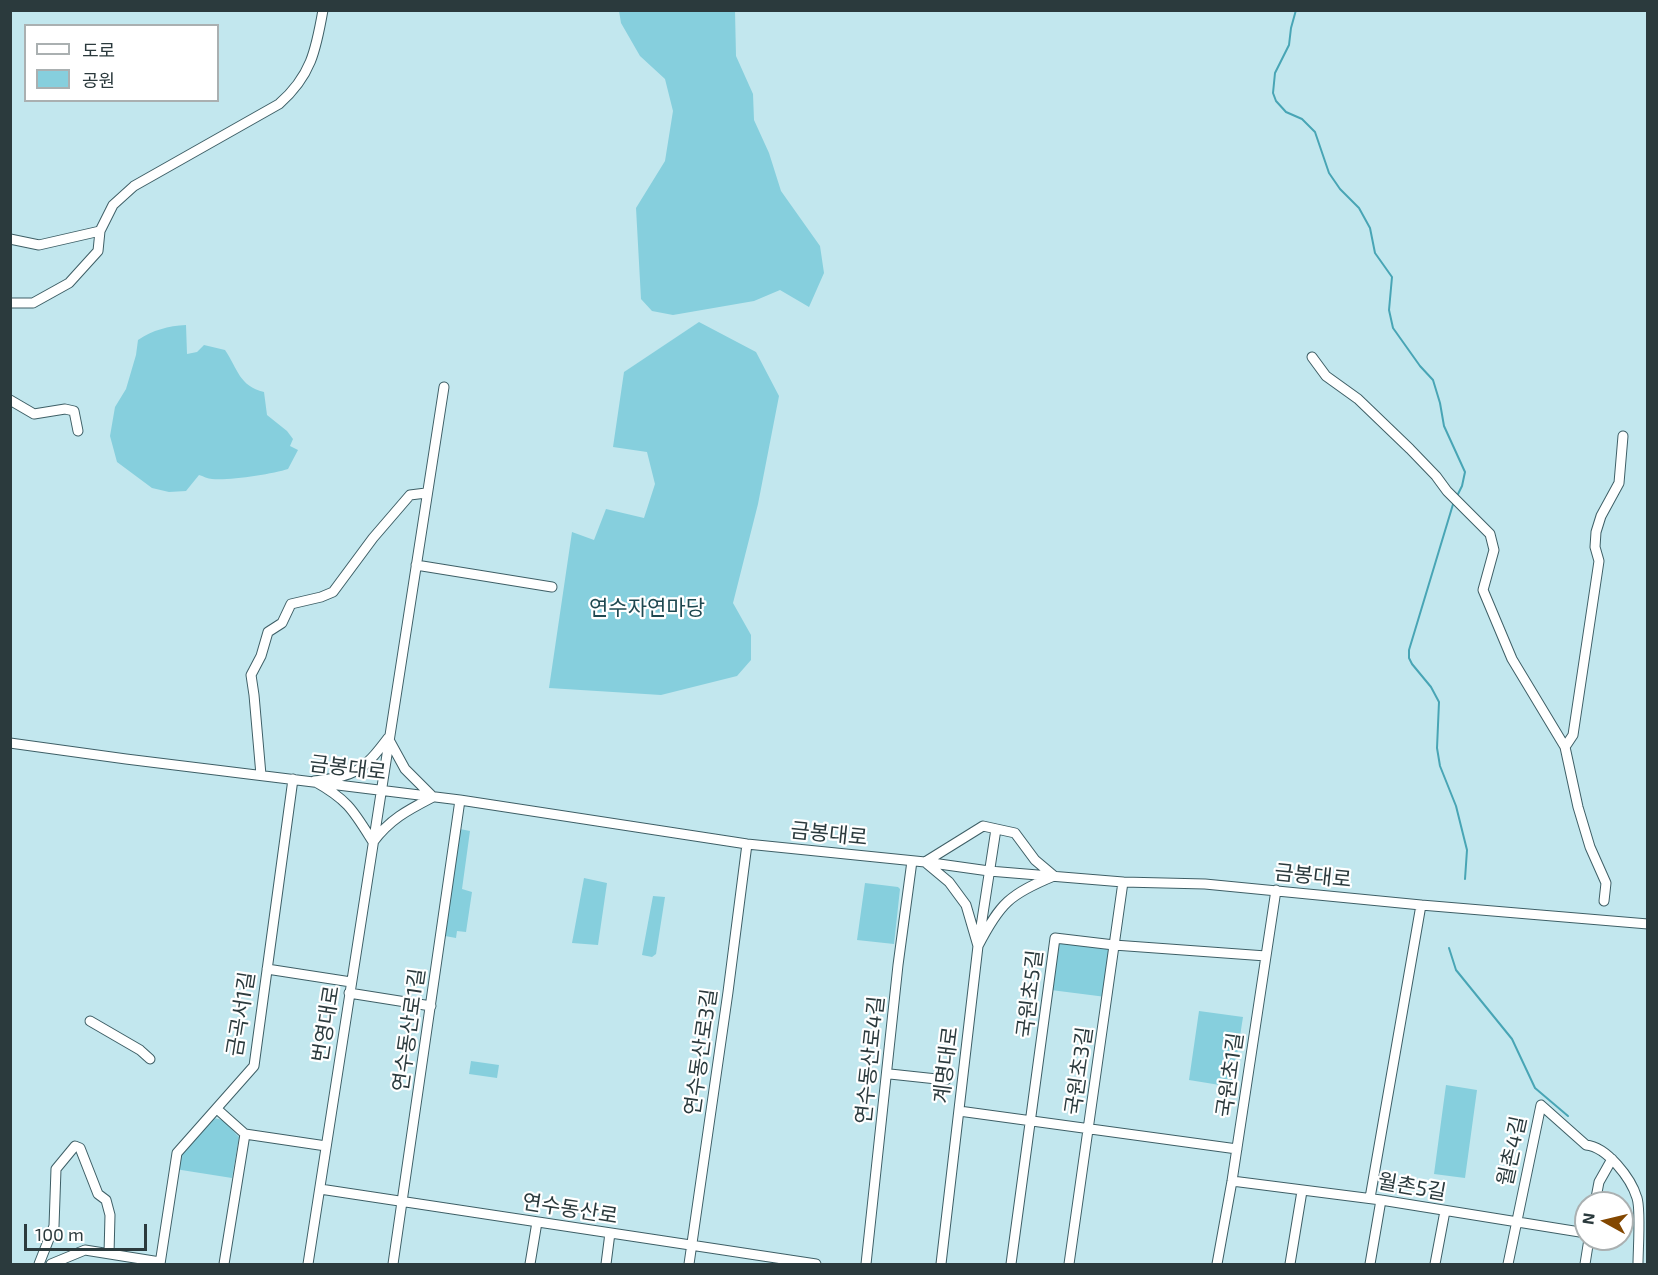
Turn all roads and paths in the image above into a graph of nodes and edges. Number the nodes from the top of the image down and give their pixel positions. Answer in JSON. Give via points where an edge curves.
{"nodes":[{"id":1,"x":323,"y":10,"type":"edge"},
{"id":2,"x":100,"y":231,"type":"junction"},
{"id":3,"x":10,"y":239,"type":"edge"},
{"id":4,"x":10,"y":303,"type":"edge"},
{"id":5,"x":1312,"y":357,"type":"dead end"},
{"id":6,"x":444,"y":387,"type":"dead end"},
{"id":7,"x":10,"y":400,"type":"edge"},
{"id":8,"x":78,"y":431,"type":"dead end"},
{"id":9,"x":1623,"y":436,"type":"dead end"},
{"id":10,"x":426,"y":493,"type":"junction"},
{"id":11,"x":416,"y":565,"type":"junction"},
{"id":12,"x":552,"y":587,"type":"dead end"},
{"id":13,"x":388,"y":738,"type":"junction"},
{"id":14,"x":10,"y":743,"type":"edge"},
{"id":15,"x":1565,"y":747,"type":"junction"},
{"id":16,"x":261,"y":775,"type":"junction"},
{"id":17,"x":293,"y":779,"type":"junction"},
{"id":18,"x":314,"y":781,"type":"junction"},
{"id":19,"x":380,"y":790,"type":"junction"},
{"id":20,"x":433,"y":797,"type":"junction"},
{"id":21,"x":460,"y":800,"type":"junction"},
{"id":22,"x":996,"y":829,"type":"junction"},
{"id":23,"x":373,"y":842,"type":"junction"},
{"id":24,"x":747,"y":844,"type":"junction"},
{"id":25,"x":912,"y":861,"type":"junction"},
{"id":26,"x":926,"y":862,"type":"junction"},
{"id":27,"x":989,"y":871,"type":"junction"},
{"id":28,"x":1054,"y":876,"type":"junction"},
{"id":29,"x":1123,"y":882,"type":"junction"},
{"id":30,"x":1276,"y":890,"type":"junction"},
{"id":31,"x":1604,"y":901,"type":"dead end"},
{"id":32,"x":1421,"y":905,"type":"junction"},
{"id":33,"x":1647,"y":924,"type":"edge"},
{"id":34,"x":1114,"y":945,"type":"junction"},
{"id":35,"x":978,"y":946,"type":"junction"},
{"id":36,"x":1266,"y":956,"type":"junction"},
{"id":37,"x":267,"y":969,"type":"junction"},
{"id":38,"x":351,"y":982,"type":"junction"},
{"id":39,"x":349,"y":993,"type":"junction"},
{"id":40,"x":431,"y":1006,"type":"junction"},
{"id":41,"x":90,"y":1021,"type":"dead end"},
{"id":42,"x":150,"y":1059,"type":"dead end"},
{"id":43,"x":890,"y":1074,"type":"dead end"},
{"id":44,"x":946,"y":1080,"type":"dead end"},
{"id":45,"x":217,"y":1109,"type":"junction"},
{"id":46,"x":959,"y":1111,"type":"junction"},
{"id":47,"x":1031,"y":1120,"type":"junction"},
{"id":48,"x":1088,"y":1129,"type":"junction"},
{"id":49,"x":245,"y":1134,"type":"junction"},
{"id":50,"x":326,"y":1146,"type":"junction"},
{"id":51,"x":1237,"y":1149,"type":"junction"},
{"id":52,"x":1612,"y":1159,"type":"junction"},
{"id":53,"x":1232,"y":1181,"type":"junction"},
{"id":54,"x":320,"y":1189,"type":"junction"},
{"id":55,"x":1302,"y":1191,"type":"junction"},
{"id":56,"x":1597,"y":1191,"type":"edge"},
{"id":57,"x":1370,"y":1198,"type":"junction"},
{"id":58,"x":1381,"y":1200,"type":"junction"},
{"id":59,"x":403,"y":1202,"type":"junction"},
{"id":60,"x":1445,"y":1211,"type":"junction"},
{"id":61,"x":537,"y":1222,"type":"junction"},
{"id":62,"x":1516,"y":1222,"type":"junction"},
{"id":63,"x":1574,"y":1231,"type":"edge"},
{"id":64,"x":610,"y":1233,"type":"junction"},
{"id":65,"x":691,"y":1246,"type":"junction"},
{"id":66,"x":110,"y":1254,"type":"junction"},
{"id":67,"x":160,"y":1263,"type":"edge"},
{"id":68,"x":39,"y":1264,"type":"edge"},
{"id":69,"x":51,"y":1264,"type":"edge"},
{"id":70,"x":224,"y":1264,"type":"edge"},
{"id":71,"x":308,"y":1264,"type":"edge"},
{"id":72,"x":393,"y":1264,"type":"edge"},
{"id":73,"x":530,"y":1264,"type":"edge"},
{"id":74,"x":606,"y":1264,"type":"edge"},
{"id":75,"x":688,"y":1264,"type":"edge"},
{"id":76,"x":816,"y":1264,"type":"edge"},
{"id":77,"x":866,"y":1264,"type":"edge"},
{"id":78,"x":941,"y":1264,"type":"edge"},
{"id":79,"x":1011,"y":1264,"type":"edge"},
{"id":80,"x":1069,"y":1264,"type":"edge"},
{"id":81,"x":1217,"y":1264,"type":"edge"},
{"id":82,"x":1290,"y":1264,"type":"edge"},
{"id":83,"x":1370,"y":1264,"type":"edge"},
{"id":84,"x":1435,"y":1264,"type":"edge"},
{"id":85,"x":1508,"y":1264,"type":"edge"},
{"id":86,"x":1638,"y":1264,"type":"edge"}],
"edges":[{"from":1,"to":2,"type":"street","via":[[315,52],[305,76],[292,93],[135,186],[113,205]]},
{"from":2,"to":3,"type":"street","via":[[39,245]]},
{"from":2,"to":4,"type":"street","via":[[98,251],[69,283],[33,303]]},
{"from":5,"to":15,"type":"street","via":[[1326,376],[1358,399],[1410,449],[1490,534],[1494,550],[1483,590],[1489,608],[1512,658]]},
{"from":6,"to":10,"type":"street","name":"번영대로"},
{"from":7,"to":8,"type":"street","via":[[34,414],[74,411]]},
{"from":9,"to":15,"type":"street","via":[[1618,483],[1596,532],[1599,561],[1573,735]]},
{"from":10,"to":11,"type":"street","name":"번영대로"},
{"from":10,"to":16,"type":"street","via":[[410,495],[333,592],[291,604],[282,623],[268,632],[251,675]]},
{"from":11,"to":12,"type":"street"},
{"from":11,"to":13,"type":"street","name":"번영대로"},
{"from":13,"to":18,"type":"street","via":[[360,769],[342,778]]},
{"from":13,"to":19,"type":"street","name":"번영대로"},
{"from":13,"to":20,"type":"street","via":[[405,769]]},
{"from":14,"to":16,"type":"street","name":"금봉대로"},
{"from":15,"to":31,"type":"street","via":[[1590,847],[1606,883]]},
{"from":16,"to":17,"type":"street","name":"금봉대로"},
{"from":17,"to":18,"type":"street","name":"금봉대로"},
{"from":17,"to":37,"type":"street","name":"금곡서1길"},
{"from":18,"to":19,"type":"street","name":"금봉대로"},
{"from":18,"to":23,"type":"street","via":[[338,794]]},
{"from":19,"to":20,"type":"street","name":"금봉대로"},
{"from":19,"to":23,"type":"street","name":"번영대로"},
{"from":20,"to":21,"type":"street","name":"금봉대로"},
{"from":20,"to":23,"type":"street","via":[[384,826]]},
{"from":21,"to":24,"type":"street","name":"금봉대로"},
{"from":21,"to":40,"type":"street","name":"연수동산로1길"},
{"from":22,"to":26,"type":"street","via":[[983,826]]},
{"from":22,"to":27,"type":"street","name":"계명대로"},
{"from":22,"to":28,"type":"street","via":[[1015,833],[1035,860]]},
{"from":23,"to":38,"type":"street","name":"번영대로"},
{"from":24,"to":25,"type":"street","name":"금봉대로"},
{"from":24,"to":65,"type":"street","name":"연수동산로3길"},
{"from":25,"to":26,"type":"street","name":"금봉대로"},
{"from":25,"to":77,"type":"street","name":"연수동산로4길"},
{"from":26,"to":27,"type":"street","name":"금봉대로"},
{"from":26,"to":35,"type":"street","via":[[949,882],[966,905]]},
{"from":27,"to":28,"type":"street","name":"금봉대로"},
{"from":27,"to":35,"type":"street","name":"계명대로"},
{"from":28,"to":29,"type":"street","name":"금봉대로"},
{"from":28,"to":35,"type":"street","via":[[1012,897],[988,926]]},
{"from":29,"to":30,"type":"street","name":"금봉대로"},
{"from":29,"to":34,"type":"street","name":"국원초3길"},
{"from":30,"to":32,"type":"street","name":"금봉대로"},
{"from":30,"to":36,"type":"street","name":"국원초1길"},
{"from":32,"to":33,"type":"street","name":"금봉대로"},
{"from":32,"to":57,"type":"street"},
{"from":34,"to":36,"type":"street","name":"국원초5길"},
{"from":34,"to":47,"type":"street","name":"국원초5길","via":[[1055,938]]},
{"from":34,"to":48,"type":"street","name":"국원초3길"},
{"from":35,"to":46,"type":"street","name":"계명대로"},
{"from":36,"to":51,"type":"street","name":"국원초1길"},
{"from":37,"to":38,"type":"street"},
{"from":37,"to":45,"type":"street","name":"금곡서1길","via":[[254,1066]]},
{"from":38,"to":39,"type":"street","name":"번영대로"},
{"from":39,"to":40,"type":"street"},
{"from":39,"to":50,"type":"street","name":"번영대로"},
{"from":40,"to":59,"type":"street","name":"연수동산로1길"},
{"from":41,"to":42,"type":"street"},
{"from":43,"to":44,"type":"street"},
{"from":45,"to":49,"type":"street"},
{"from":45,"to":67,"type":"street","name":"금곡서1길","via":[[177,1153]]},
{"from":46,"to":47,"type":"street"},
{"from":46,"to":78,"type":"street","name":"계명대로"},
{"from":47,"to":48,"type":"street"},
{"from":47,"to":79,"type":"street","name":"국원초5길"},
{"from":48,"to":51,"type":"street"},
{"from":48,"to":80,"type":"street","name":"국원초3길"},
{"from":49,"to":50,"type":"street"},
{"from":49,"to":70,"type":"street"},
{"from":50,"to":54,"type":"street","name":"번영대로"},
{"from":51,"to":53,"type":"street","name":"국원초1길"},
{"from":52,"to":56,"type":"street"},
{"from":52,"to":62,"type":"street","name":"월촌4길","via":[[1586,1144],[1541,1105]]},
{"from":52,"to":86,"type":"street","via":[[1638,1199]]},
{"from":53,"to":55,"type":"street","name":"월촌5길"},
{"from":53,"to":81,"type":"street","name":"국원초1길"},
{"from":54,"to":59,"type":"street","name":"연수동산로"},
{"from":54,"to":71,"type":"street","name":"번영대로"},
{"from":55,"to":57,"type":"street","name":"월촌5길"},
{"from":55,"to":82,"type":"street"},
{"from":57,"to":58,"type":"street","name":"월촌5길"},
{"from":58,"to":60,"type":"street","name":"월촌5길"},
{"from":58,"to":83,"type":"street"},
{"from":59,"to":61,"type":"street","name":"연수동산로"},
{"from":59,"to":72,"type":"street","name":"연수동산로1길"},
{"from":60,"to":62,"type":"street","name":"월촌5길"},
{"from":60,"to":84,"type":"street"},
{"from":61,"to":64,"type":"street","name":"연수동산로"},
{"from":61,"to":73,"type":"street"},
{"from":62,"to":63,"type":"street","name":"월촌5길"},
{"from":62,"to":85,"type":"street","name":"월촌4길"},
{"from":64,"to":65,"type":"street","name":"연수동산로"},
{"from":64,"to":74,"type":"street"},
{"from":65,"to":75,"type":"street","name":"연수동산로3길"},
{"from":65,"to":76,"type":"street","name":"연수동산로"},
{"from":66,"to":67,"type":"street"},
{"from":66,"to":68,"type":"street","via":[[106,1200],[98,1194],[80,1148],[75,1146],[56,1169],[54,1226]]},
{"from":66,"to":69,"type":"street","via":[[85,1250]]}]}
